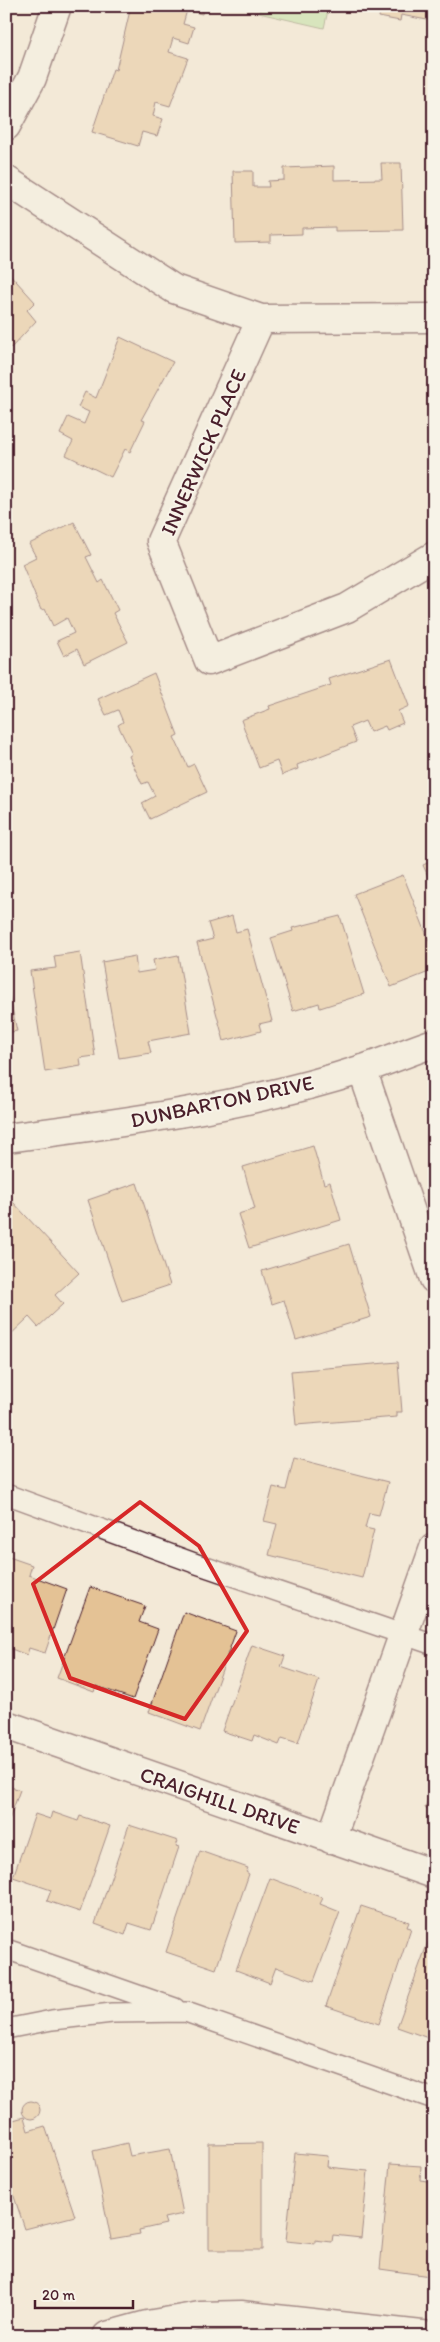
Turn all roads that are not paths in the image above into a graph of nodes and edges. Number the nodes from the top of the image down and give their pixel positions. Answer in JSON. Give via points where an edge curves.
{"nodes":[{"id":1,"x":57,"y":6,"type":"edge"},
{"id":2,"x":6,"y":126,"type":"edge"},
{"id":3,"x":6,"y":180,"type":"edge"},
{"id":4,"x":434,"y":318,"type":"edge"},
{"id":5,"x":262,"y":319,"type":"junction"},
{"id":6,"x":434,"y":556,"type":"edge"},
{"id":7,"x":434,"y":1043,"type":"edge"},
{"id":8,"x":362,"y":1069,"type":"junction"},
{"id":9,"x":6,"y":1138,"type":"edge"},
{"id":10,"x":434,"y":1278,"type":"edge"},
{"id":11,"x":6,"y":1494,"type":"edge"},
{"id":12,"x":434,"y":1548,"type":"edge"},
{"id":13,"x":404,"y":1636,"type":"junction"},
{"id":14,"x":434,"y":1645,"type":"edge"},
{"id":15,"x":6,"y":1725,"type":"edge"},
{"id":16,"x":331,"y":1839,"type":"junction"},
{"id":17,"x":434,"y":1874,"type":"edge"},
{"id":18,"x":6,"y":1949,"type":"edge"},
{"id":19,"x":186,"y":2012,"type":"junction"},
{"id":20,"x":6,"y":2029,"type":"edge"},
{"id":21,"x":434,"y":2099,"type":"edge"},
{"id":22,"x":107,"y":2336,"type":"edge"},
{"id":23,"x":432,"y":2336,"type":"edge"}],
"edges":[{"from":1,"to":2,"type":"street","via":[[32,78]]},
{"from":3,"to":5,"type":"street","via":[[174,289]]},
{"from":4,"to":5,"type":"street"},
{"from":5,"to":6,"type":"street","name":"INNERWICK PLACE","via":[[161,541],[209,662],[347,608]]},
{"from":7,"to":8,"type":"street","name":"DUNBARTON DRIVE"},
{"from":8,"to":9,"type":"street","name":"DUNBARTON DRIVE","via":[[269,1094],[151,1118]]},
{"from":8,"to":10,"type":"street"},
{"from":11,"to":13,"type":"lane"},
{"from":12,"to":13,"type":"street"},
{"from":13,"to":14,"type":"lane"},
{"from":13,"to":16,"type":"street"},
{"from":15,"to":16,"type":"street","name":"CRAIGHILL DRIVE"},
{"from":16,"to":17,"type":"street","name":"CRAIGHILL DRIVE"},
{"from":18,"to":19,"type":"lane"},
{"from":19,"to":20,"type":"lane","via":[[112,2013]]},
{"from":19,"to":21,"type":"lane"},
{"from":22,"to":23,"type":"street","via":[[200,2316],[241,2315]]}]}
